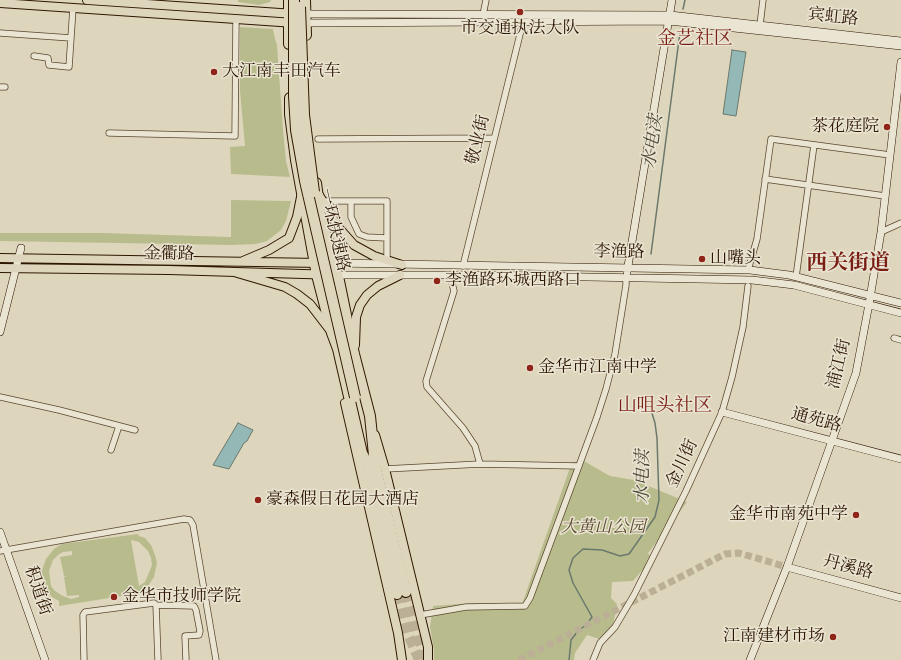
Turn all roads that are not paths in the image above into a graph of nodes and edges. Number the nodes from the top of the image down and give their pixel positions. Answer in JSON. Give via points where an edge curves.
{"nodes":[{"id":1,"x":86,"y":0,"type":"edge"},
{"id":2,"x":289,"y":0,"type":"edge"},
{"id":3,"x":294,"y":0,"type":"edge"},
{"id":4,"x":300,"y":0,"type":"edge"},
{"id":5,"x":305,"y":0,"type":"edge"},
{"id":6,"x":486,"y":0,"type":"edge"},
{"id":7,"x":672,"y":0,"type":"edge"},
{"id":8,"x":763,"y":0,"type":"edge"},
{"id":9,"x":0,"y":3,"type":"edge"},
{"id":10,"x":58,"y":4,"type":"edge"},
{"id":11,"x":73,"y":8,"type":"junction"},
{"id":12,"x":483,"y":15,"type":"junction"},
{"id":13,"x":236,"y":18,"type":"junction"},
{"id":14,"x":289,"y":18,"type":"junction"},
{"id":15,"x":669,"y":18,"type":"junction"},
{"id":16,"x":306,"y":19,"type":"junction"},
{"id":17,"x":523,"y":22,"type":"junction"},
{"id":18,"x":760,"y":25,"type":"junction"},
{"id":19,"x":0,"y":33,"type":"edge"},
{"id":20,"x":71,"y":38,"type":"junction"},
{"id":21,"x":901,"y":41,"type":"edge"},
{"id":22,"x":901,"y":46,"type":"edge"},
{"id":23,"x":34,"y":56,"type":"dead end"},
{"id":24,"x":901,"y":62,"type":"edge"},
{"id":25,"x":110,"y":133,"type":"dead end"},
{"id":26,"x":494,"y":138,"type":"junction"},
{"id":27,"x":318,"y":139,"type":"dead end"},
{"id":28,"x":814,"y":145,"type":"junction"},
{"id":29,"x":890,"y":155,"type":"junction"},
{"id":30,"x":765,"y":179,"type":"junction"},
{"id":31,"x":809,"y":185,"type":"junction"},
{"id":32,"x":301,"y":186,"type":"junction"},
{"id":33,"x":885,"y":196,"type":"junction"},
{"id":34,"x":320,"y":197,"type":"junction"},
{"id":35,"x":351,"y":201,"type":"junction"},
{"id":36,"x":901,"y":223,"type":"edge"},
{"id":37,"x":881,"y":232,"type":"junction"},
{"id":38,"x":387,"y":238,"type":"junction"},
{"id":39,"x":21,"y":248,"type":"dead end"},
{"id":40,"x":0,"y":258,"type":"edge"},
{"id":41,"x":19,"y":258,"type":"junction"},
{"id":42,"x":242,"y":262,"type":"junction"},
{"id":43,"x":386,"y":262,"type":"junction"},
{"id":44,"x":316,"y":263,"type":"junction"},
{"id":45,"x":334,"y":263,"type":"junction"},
{"id":46,"x":402,"y":264,"type":"joint"},
{"id":47,"x":463,"y":266,"type":"junction"},
{"id":48,"x":0,"y":268,"type":"edge"},
{"id":49,"x":16,"y":268,"type":"junction"},
{"id":50,"x":627,"y":268,"type":"junction"},
{"id":51,"x":748,"y":270,"type":"junction"},
{"id":52,"x":234,"y":272,"type":"junction"},
{"id":53,"x":318,"y":275,"type":"junction"},
{"id":54,"x":337,"y":275,"type":"junction"},
{"id":55,"x":400,"y":275,"type":"junction"},
{"id":56,"x":450,"y":275,"type":"junction"},
{"id":57,"x":796,"y":277,"type":"junction"},
{"id":58,"x":626,"y":278,"type":"junction"},
{"id":59,"x":748,"y":286,"type":"dead end"},
{"id":60,"x":871,"y":295,"type":"junction"},
{"id":61,"x":901,"y":303,"type":"edge"},
{"id":62,"x":870,"y":304,"type":"junction"},
{"id":63,"x":901,"y":312,"type":"edge"},
{"id":64,"x":0,"y":332,"type":"edge"},
{"id":65,"x":332,"y":332,"type":"junction"},
{"id":66,"x":894,"y":338,"type":"dead end"},
{"id":67,"x":901,"y":340,"type":"edge"},
{"id":68,"x":354,"y":354,"type":"junction"},
{"id":69,"x":0,"y":397,"type":"edge"},
{"id":70,"x":357,"y":397,"type":"junction"},
{"id":71,"x":722,"y":412,"type":"junction"},
{"id":72,"x":370,"y":416,"type":"junction"},
{"id":73,"x":119,"y":426,"type":"junction"},
{"id":74,"x":135,"y":430,"type":"dead end"},
{"id":75,"x":832,"y":441,"type":"junction"},
{"id":76,"x":111,"y":450,"type":"dead end"},
{"id":77,"x":901,"y":459,"type":"edge"},
{"id":78,"x":480,"y":464,"type":"junction"},
{"id":79,"x":372,"y":465,"type":"junction"},
{"id":80,"x":579,"y":466,"type":"junction"},
{"id":81,"x":385,"y":469,"type":"junction"},
{"id":82,"x":0,"y":532,"type":"edge"},
{"id":83,"x":3,"y":550,"type":"edge"},
{"id":84,"x":787,"y":567,"type":"junction"},
{"id":85,"x":401,"y":593,"type":"tunnel mouth"},
{"id":86,"x":901,"y":598,"type":"edge"},
{"id":87,"x":156,"y":605,"type":"junction"},
{"id":88,"x":420,"y":615,"type":"junction"},
{"id":89,"x":45,"y":660,"type":"edge"},
{"id":90,"x":84,"y":660,"type":"edge"},
{"id":91,"x":158,"y":660,"type":"edge"},
{"id":92,"x":186,"y":660,"type":"edge"},
{"id":93,"x":216,"y":660,"type":"edge"},
{"id":94,"x":402,"y":660,"type":"edge"},
{"id":95,"x":428,"y":660,"type":"edge"},
{"id":96,"x":593,"y":660,"type":"edge"},
{"id":97,"x":750,"y":660,"type":"edge"}],
"edges":[{"from":1,"to":14,"type":"main road"},
{"from":2,"to":14,"type":"highway"},
{"from":3,"to":70,"type":"highway","name":"一环快速路","bridge":true,"via":[[296,130],[305,181]]},
{"from":4,"to":70,"type":"highway","name":"一环快速路","bridge":true,"via":[[304,115],[314,199]]},
{"from":5,"to":16,"type":"highway"},
{"from":6,"to":12,"type":"street"},
{"from":7,"to":15,"type":"main road"},
{"from":8,"to":18,"type":"street"},
{"from":9,"to":10,"type":"main road"},
{"from":10,"to":11,"type":"main road"},
{"from":11,"to":13,"type":"main road"},
{"from":11,"to":20,"type":"street"},
{"from":12,"to":15,"type":"main road","name":"宾虹路"},
{"from":12,"to":16,"type":"main road","name":"宾虹路"},
{"from":13,"to":14,"type":"main road"},
{"from":13,"to":25,"type":"street","via":[[235,136]]},
{"from":14,"to":16,"type":"main road"},
{"from":14,"to":32,"type":"highway","via":[[290,114]]},
{"from":15,"to":17,"type":"main road","name":"宾虹路"},
{"from":15,"to":18,"type":"main road","name":"宾虹路"},
{"from":15,"to":22,"type":"main road","name":"宾虹路"},
{"from":15,"to":50,"type":"main road"},
{"from":16,"to":17,"type":"main road","name":"宾虹路"},
{"from":16,"to":34,"type":"highway","via":[[306,102]]},
{"from":17,"to":26,"type":"street","name":"敬业街"},
{"from":18,"to":21,"type":"main road","name":"宾虹路"},
{"from":19,"to":20,"type":"street"},
{"from":20,"to":23,"type":"street","via":[[69,67],[48,65],[48,58]]},
{"from":24,"to":29,"type":"main road","name":"浦江街"},
{"from":26,"to":27,"type":"street"},
{"from":26,"to":47,"type":"street","name":"敬业街"},
{"from":28,"to":29,"type":"street"},
{"from":28,"to":30,"type":"street","via":[[771,139]]},
{"from":28,"to":31,"type":"street"},
{"from":29,"to":33,"type":"main road","name":"浦江街"},
{"from":30,"to":31,"type":"street"},
{"from":30,"to":51,"type":"street","via":[[757,239]]},
{"from":31,"to":33,"type":"street"},
{"from":31,"to":57,"type":"street"},
{"from":32,"to":42,"type":"main road","via":[[301,199],[289,238]]},
{"from":32,"to":44,"type":"highway"},
{"from":33,"to":37,"type":"main road","name":"浦江街"},
{"from":34,"to":35,"type":"street"},
{"from":34,"to":43,"type":"main road","via":[[338,227],[354,245]]},
{"from":34,"to":45,"type":"highway","via":[[320,213]]},
{"from":35,"to":38,"type":"street","via":[[351,217],[359,234]]},
{"from":35,"to":38,"type":"street","via":[[387,201]]},
{"from":36,"to":37,"type":"street"},
{"from":37,"to":60,"type":"main road","name":"浦江街"},
{"from":38,"to":43,"type":"street"},
{"from":39,"to":41,"type":"main road"},
{"from":40,"to":41,"type":"main road","name":"金衢路"},
{"from":41,"to":42,"type":"main road","name":"金衢路"},
{"from":41,"to":49,"type":"main road"},
{"from":42,"to":44,"type":"main road","name":"金衢路"},
{"from":43,"to":45,"type":"main road"},
{"from":43,"to":46,"type":"main road"},
{"from":44,"to":45,"type":"main road","name":"金衢路"},
{"from":44,"to":53,"type":"highway"},
{"from":45,"to":54,"type":"highway"},
{"from":46,"to":47,"type":"main road","name":"李渔路"},
{"from":47,"to":50,"type":"main road","name":"李渔路"},
{"from":48,"to":49,"type":"main road","name":"金衢路"},
{"from":49,"to":52,"type":"main road","name":"金衢路"},
{"from":49,"to":64,"type":"main road"},
{"from":50,"to":51,"type":"main road","name":"李渔路"},
{"from":50,"to":58,"type":"main road"},
{"from":51,"to":57,"type":"main road","name":"李渔路"},
{"from":52,"to":53,"type":"main road","name":"金衢路"},
{"from":52,"to":65,"type":"main road","via":[[285,287],[297,294],[310,304]]},
{"from":53,"to":54,"type":"main road","name":"金衢路"},
{"from":53,"to":65,"type":"highway"},
{"from":54,"to":55,"type":"main road","name":"李渔路"},
{"from":54,"to":68,"type":"highway"},
{"from":55,"to":56,"type":"main road","name":"李渔路"},
{"from":55,"to":68,"type":"main road","via":[[378,286],[360,305],[356,318]]},
{"from":56,"to":58,"type":"main road","name":"李渔路"},
{"from":56,"to":78,"type":"street","via":[[454,291],[426,381],[427,387],[463,428],[475,446]]},
{"from":57,"to":60,"type":"main road","name":"李渔路"},
{"from":58,"to":62,"type":"main road","name":"李渔路","via":[[759,281],[794,285]]},
{"from":58,"to":80,"type":"street","via":[[615,354],[606,389]]},
{"from":59,"to":71,"type":"street","name":"金川街","via":[[732,377]]},
{"from":60,"to":61,"type":"main road","name":"李渔路"},
{"from":60,"to":62,"type":"main road","name":"浦江街"},
{"from":62,"to":63,"type":"main road","name":"李渔路"},
{"from":62,"to":75,"type":"main road","name":"浦江街","via":[[856,373]]},
{"from":65,"to":79,"type":"highway","via":[[362,453]]},
{"from":65,"to":94,"type":"main road","via":[[333,350]]},
{"from":66,"to":67,"type":"street"},
{"from":68,"to":72,"type":"highway"},
{"from":69,"to":73,"type":"street"},
{"from":70,"to":79,"type":"highway","name":"一环快速路"},
{"from":71,"to":75,"type":"main road","name":"通苑路"},
{"from":71,"to":96,"type":"street","name":"金川街","via":[[634,595],[615,627],[600,643]]},
{"from":72,"to":79,"type":"highway"},
{"from":72,"to":81,"type":"main road"},
{"from":73,"to":74,"type":"street"},
{"from":73,"to":76,"type":"street"},
{"from":75,"to":77,"type":"main road","name":"通苑路"},
{"from":75,"to":84,"type":"main road","name":"浦江街"},
{"from":78,"to":80,"type":"street"},
{"from":78,"to":81,"type":"street"},
{"from":79,"to":85,"type":"highway"},
{"from":80,"to":88,"type":"street","via":[[525,606],[466,607]]},
{"from":81,"to":88,"type":"main road"},
{"from":82,"to":83,"type":"main road","name":"积道街"},
{"from":83,"to":89,"type":"main road","name":"积道街"},
{"from":83,"to":93,"type":"street","via":[[190,520],[193,525]]},
{"from":84,"to":86,"type":"main road","name":"丹溪路"},
{"from":84,"to":97,"type":"main road","name":"浦江街"},
{"from":87,"to":90,"type":"street","via":[[154,603],[85,612]]},
{"from":87,"to":91,"type":"street"},
{"from":87,"to":92,"type":"street","via":[[194,606],[200,631],[199,635],[185,636]]},
{"from":88,"to":95,"type":"main road","via":[[428,647]]}]}
